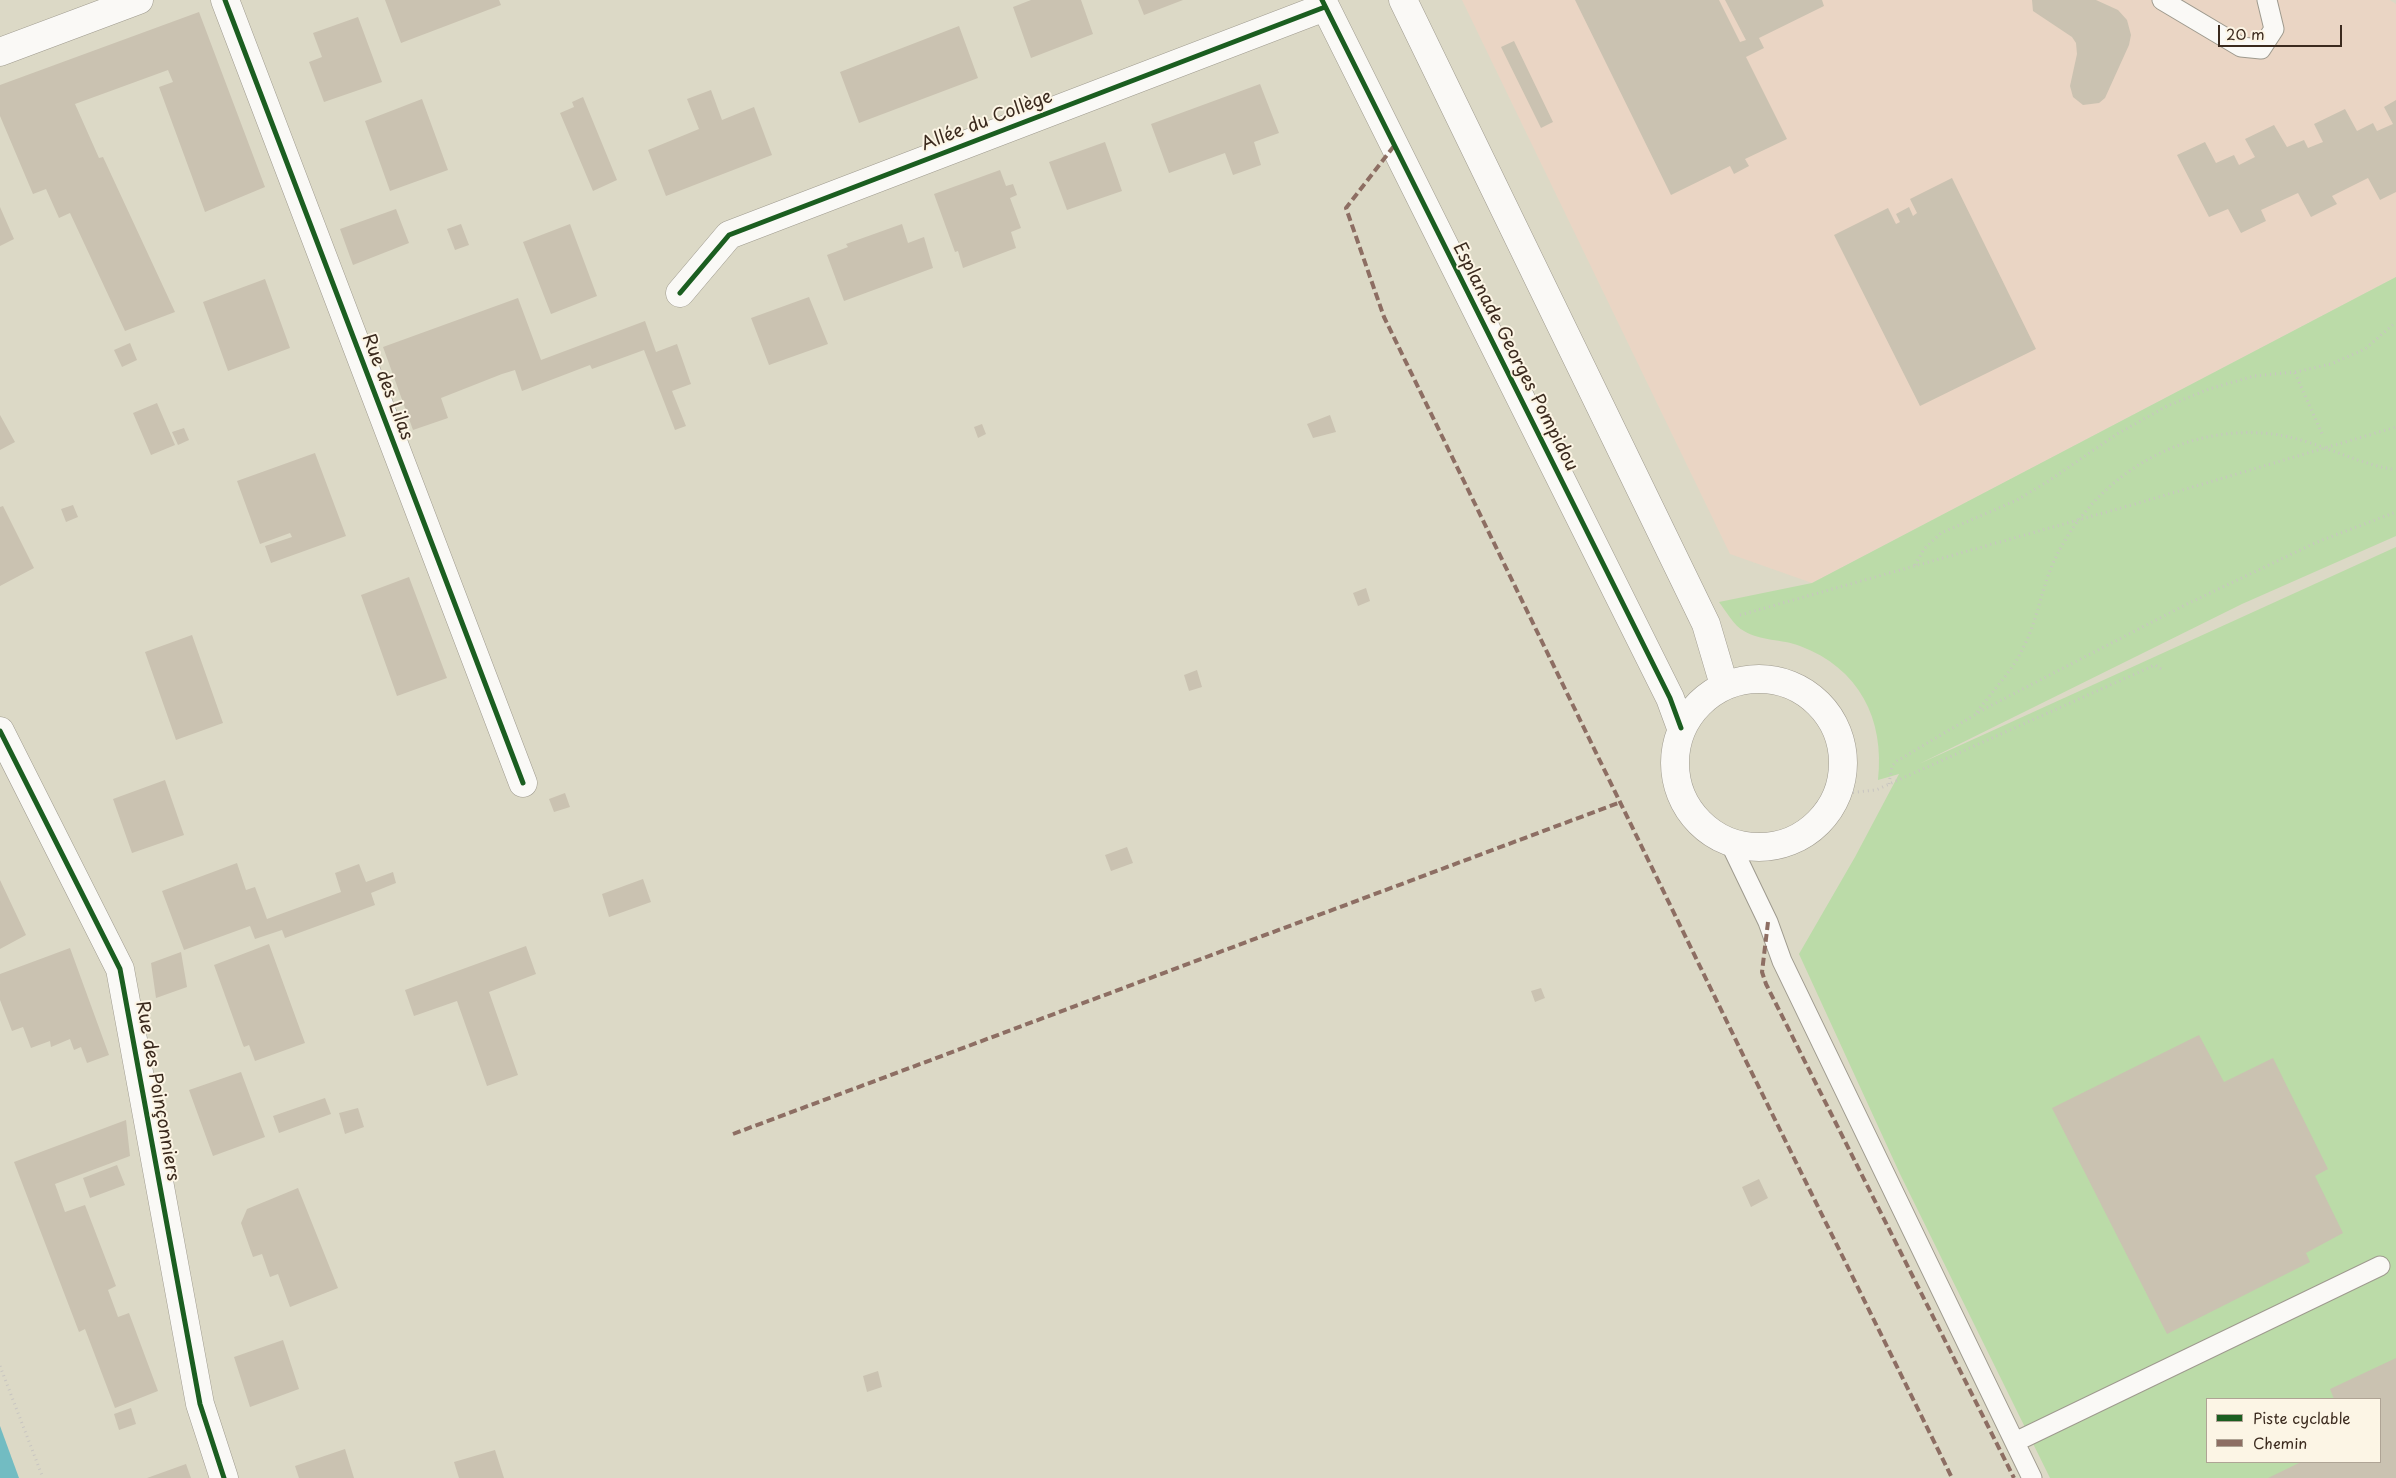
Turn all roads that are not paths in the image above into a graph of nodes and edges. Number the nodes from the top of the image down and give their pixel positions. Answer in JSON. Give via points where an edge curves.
{"nodes":[{"id":1,"x":139,"y":0,"type":"edge"},
{"id":2,"x":225,"y":0,"type":"edge"},
{"id":3,"x":1403,"y":0,"type":"edge"},
{"id":4,"x":2162,"y":0,"type":"edge"},
{"id":5,"x":2267,"y":0,"type":"edge"},
{"id":6,"x":1324,"y":3,"type":"edge"},
{"id":7,"x":0,"y":52,"type":"edge"},
{"id":8,"x":680,"y":293,"type":"dead end"},
{"id":9,"x":1724,"y":685,"type":"junction"},
{"id":10,"x":1681,"y":728,"type":"junction"},
{"id":11,"x":0,"y":731,"type":"edge"},
{"id":12,"x":523,"y":783,"type":"dead end"},
{"id":13,"x":1730,"y":843,"type":"junction"},
{"id":14,"x":2380,"y":1266,"type":"dead end"},
{"id":15,"x":2015,"y":1442,"type":"junction"},
{"id":16,"x":224,"y":1478,"type":"edge"},
{"id":17,"x":2032,"y":1478,"type":"edge"}],
"edges":[{"from":1,"to":7,"type":"street"},
{"from":2,"to":12,"type":"street","name":"Rue des Lilas"},
{"from":3,"to":9,"type":"street","via":[[1706,624]]},
{"from":4,"to":5,"type":"lane","via":[[2241,47],[2261,49],[2274,29]]},
{"from":6,"to":8,"type":"street","name":"Allée du Collège","via":[[729,235]]},
{"from":6,"to":10,"type":"street","name":"Esplanade Georges Pompidou","via":[[1670,698]]},
{"from":9,"to":10,"type":"street","via":[[1699,703]]},
{"from":9,"to":13,"type":"street","via":[[1757,678],[1789,684],[1817,702],[1836,730],[1843,762],[1838,794],[1820,821],[1794,840],[1763,848]]},
{"from":10,"to":13,"type":"street","via":[[1674,762],[1680,796],[1701,825]]},
{"from":11,"to":16,"type":"street","name":"Rue des Poinçonniers","via":[[120,969],[200,1404]]},
{"from":13,"to":15,"type":"lane","via":[[1768,922],[1786,970]]},
{"from":14,"to":15,"type":"lane"},
{"from":15,"to":17,"type":"lane"}]}
